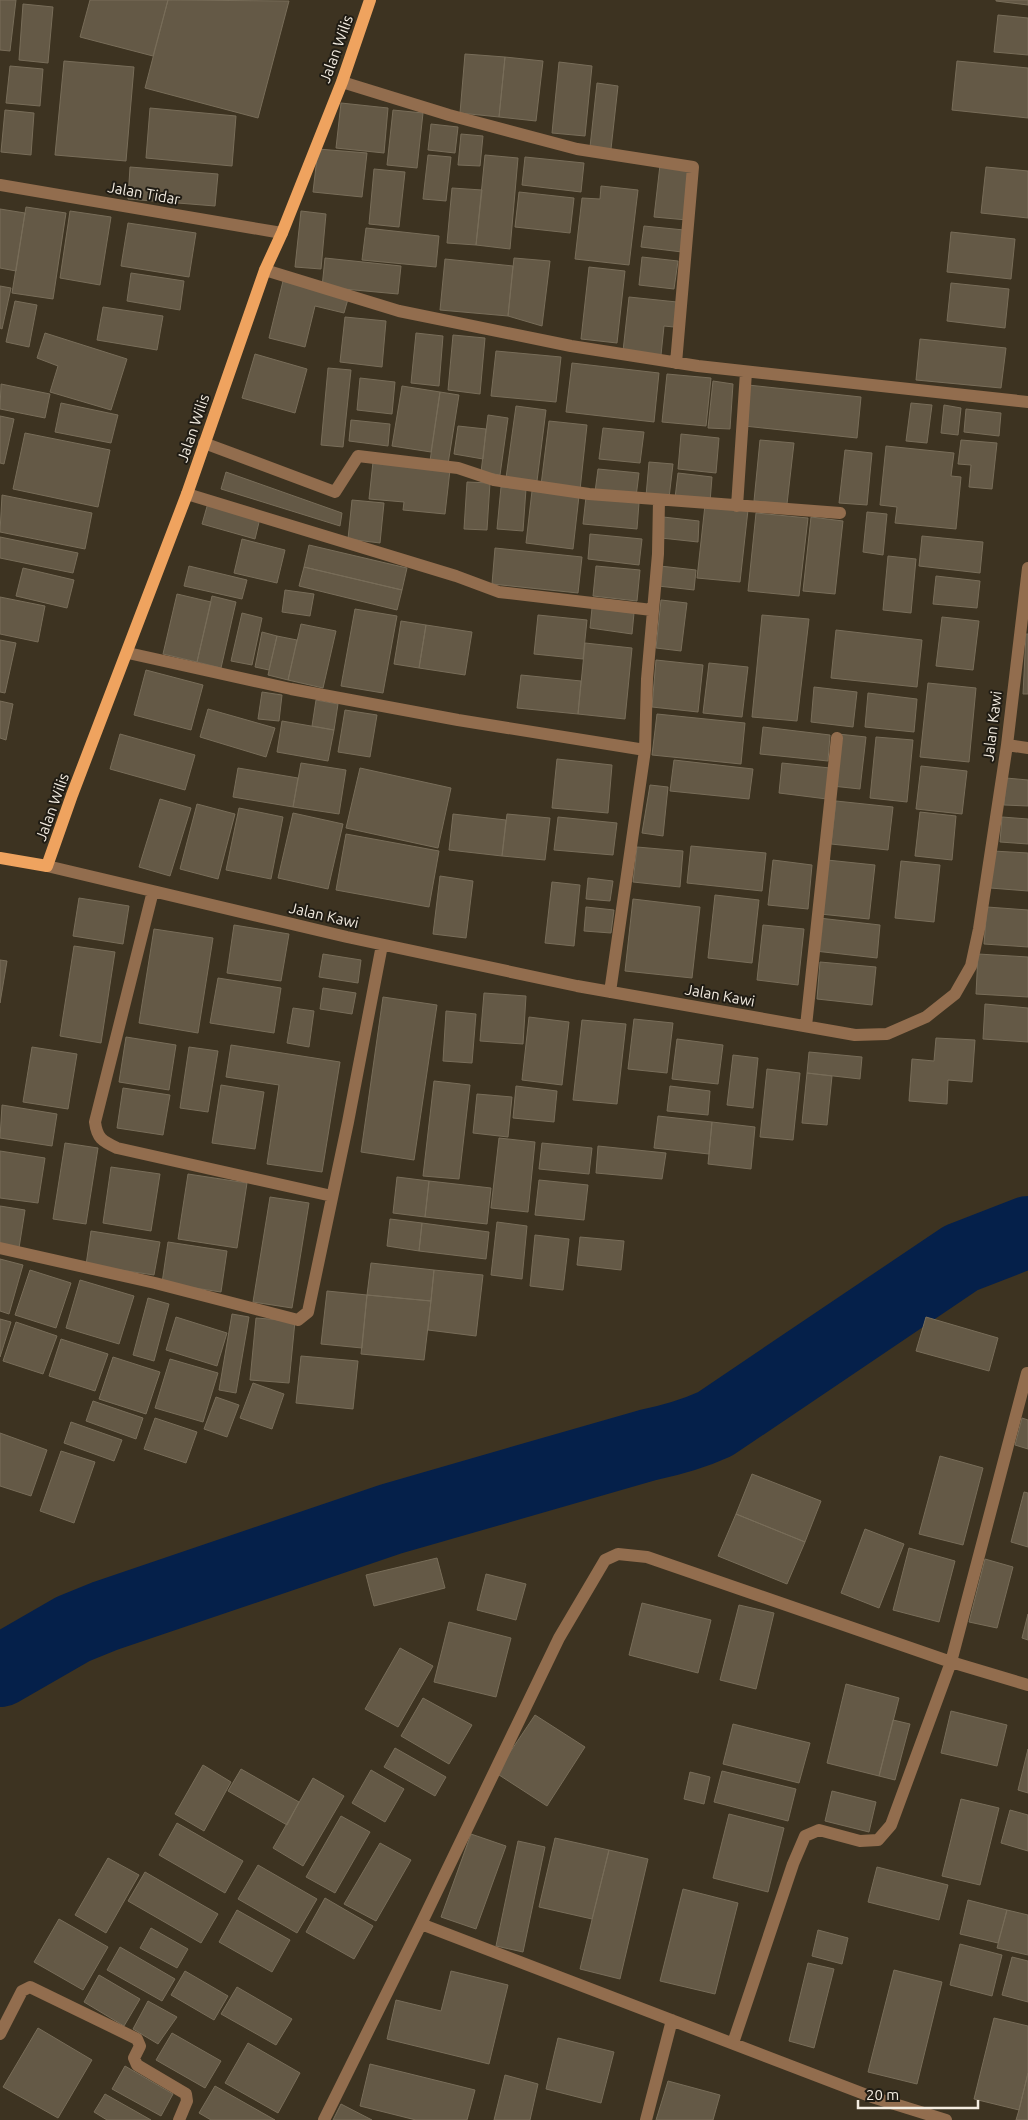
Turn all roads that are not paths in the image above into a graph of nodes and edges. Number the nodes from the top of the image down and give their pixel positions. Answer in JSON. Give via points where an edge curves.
{"nodes":[{"id":1,"x":370,"y":0,"type":"edge"},
{"id":2,"x":342,"y":82,"type":"junction"},
{"id":3,"x":0,"y":185,"type":"edge"},
{"id":4,"x":282,"y":233,"type":"junction"},
{"id":5,"x":265,"y":270,"type":"junction"},
{"id":6,"x":676,"y":363,"type":"junction"},
{"id":7,"x":746,"y":372,"type":"junction"},
{"id":8,"x":1028,"y":402,"type":"edge"},
{"id":9,"x":204,"y":443,"type":"junction"},
{"id":10,"x":187,"y":494,"type":"junction"},
{"id":11,"x":659,"y":500,"type":"junction"},
{"id":12,"x":738,"y":506,"type":"junction"},
{"id":13,"x":840,"y":513,"type":"dead end"},
{"id":14,"x":1028,"y":568,"type":"edge"},
{"id":15,"x":652,"y":610,"type":"junction"},
{"id":16,"x":128,"y":653,"type":"junction"},
{"id":17,"x":837,"y":738,"type":"dead end"},
{"id":18,"x":1007,"y":745,"type":"junction"},
{"id":19,"x":1028,"y":748,"type":"edge"},
{"id":20,"x":645,"y":750,"type":"junction"},
{"id":21,"x":0,"y":858,"type":"edge"},
{"id":22,"x":47,"y":866,"type":"junction"},
{"id":23,"x":153,"y":891,"type":"junction"},
{"id":24,"x":382,"y":945,"type":"junction"},
{"id":25,"x":610,"y":992,"type":"junction"},
{"id":26,"x":806,"y":1026,"type":"junction"},
{"id":27,"x":332,"y":1196,"type":"junction"},
{"id":28,"x":0,"y":1248,"type":"edge"},
{"id":29,"x":1027,"y":1373,"type":"edge"},
{"id":30,"x":951,"y":1662,"type":"junction"},
{"id":31,"x":1028,"y":1685,"type":"edge"},
{"id":32,"x":421,"y":1924,"type":"junction"},
{"id":33,"x":672,"y":2020,"type":"junction"},
{"id":34,"x":0,"y":2034,"type":"edge"},
{"id":35,"x":733,"y":2043,"type":"junction"},
{"id":36,"x":179,"y":2120,"type":"edge"},
{"id":37,"x":324,"y":2120,"type":"edge"},
{"id":38,"x":646,"y":2120,"type":"edge"},
{"id":39,"x":946,"y":2120,"type":"edge"}],
"edges":[{"from":1,"to":2,"type":"main road","name":"Jalan Wilis"},
{"from":2,"to":4,"type":"main road","name":"Jalan Wilis"},
{"from":2,"to":6,"type":"street","via":[[577,149],[693,167]]},
{"from":3,"to":4,"type":"street","name":"Jalan Tidar"},
{"from":4,"to":5,"type":"main road","name":"Jalan Wilis"},
{"from":5,"to":6,"type":"street","via":[[400,312]]},
{"from":5,"to":9,"type":"main road","name":"Jalan Wilis"},
{"from":6,"to":7,"type":"street"},
{"from":7,"to":8,"type":"street"},
{"from":7,"to":12,"type":"street"},
{"from":9,"to":10,"type":"main road","name":"Jalan Wilis"},
{"from":9,"to":11,"type":"street","via":[[336,492],[358,456],[458,468],[494,480],[589,494]]},
{"from":10,"to":15,"type":"street","via":[[499,592]]},
{"from":10,"to":16,"type":"main road","name":"Jalan Wilis"},
{"from":11,"to":12,"type":"street"},
{"from":11,"to":15,"type":"street"},
{"from":12,"to":13,"type":"street"},
{"from":14,"to":18,"type":"street","name":"Jalan Kawi"},
{"from":15,"to":20,"type":"street"},
{"from":16,"to":20,"type":"street","via":[[291,689]]},
{"from":16,"to":22,"type":"main road","name":"Jalan Wilis"},
{"from":17,"to":26,"type":"street"},
{"from":18,"to":19,"type":"street"},
{"from":18,"to":26,"type":"street","name":"Jalan Kawi","via":[[979,929],[971,966],[955,994],[926,1017],[887,1034],[855,1035]]},
{"from":20,"to":25,"type":"street"},
{"from":21,"to":22,"type":"main road"},
{"from":22,"to":23,"type":"street","name":"Jalan Kawi"},
{"from":23,"to":24,"type":"street","name":"Jalan Kawi"},
{"from":23,"to":27,"type":"street","via":[[94,1122],[96,1134],[117,1148]]},
{"from":24,"to":25,"type":"street","name":"Jalan Kawi"},
{"from":24,"to":27,"type":"street"},
{"from":25,"to":26,"type":"street","name":"Jalan Kawi"},
{"from":27,"to":28,"type":"street","via":[[308,1312],[298,1320]]},
{"from":29,"to":30,"type":"street"},
{"from":30,"to":31,"type":"street"},
{"from":30,"to":32,"type":"street","via":[[646,1557],[618,1554],[605,1560],[558,1638]]},
{"from":30,"to":35,"type":"street","via":[[891,1825],[878,1840],[860,1841],[819,1830],[805,1836]]},
{"from":32,"to":33,"type":"street"},
{"from":32,"to":37,"type":"street"},
{"from":33,"to":35,"type":"street"},
{"from":33,"to":38,"type":"street"},
{"from":34,"to":36,"type":"street","via":[[22,1991],[30,1987],[85,2013],[137,2039],[140,2046],[134,2058],[138,2065],[186,2094],[187,2101]]},
{"from":35,"to":39,"type":"street","via":[[872,2096]]}]}
